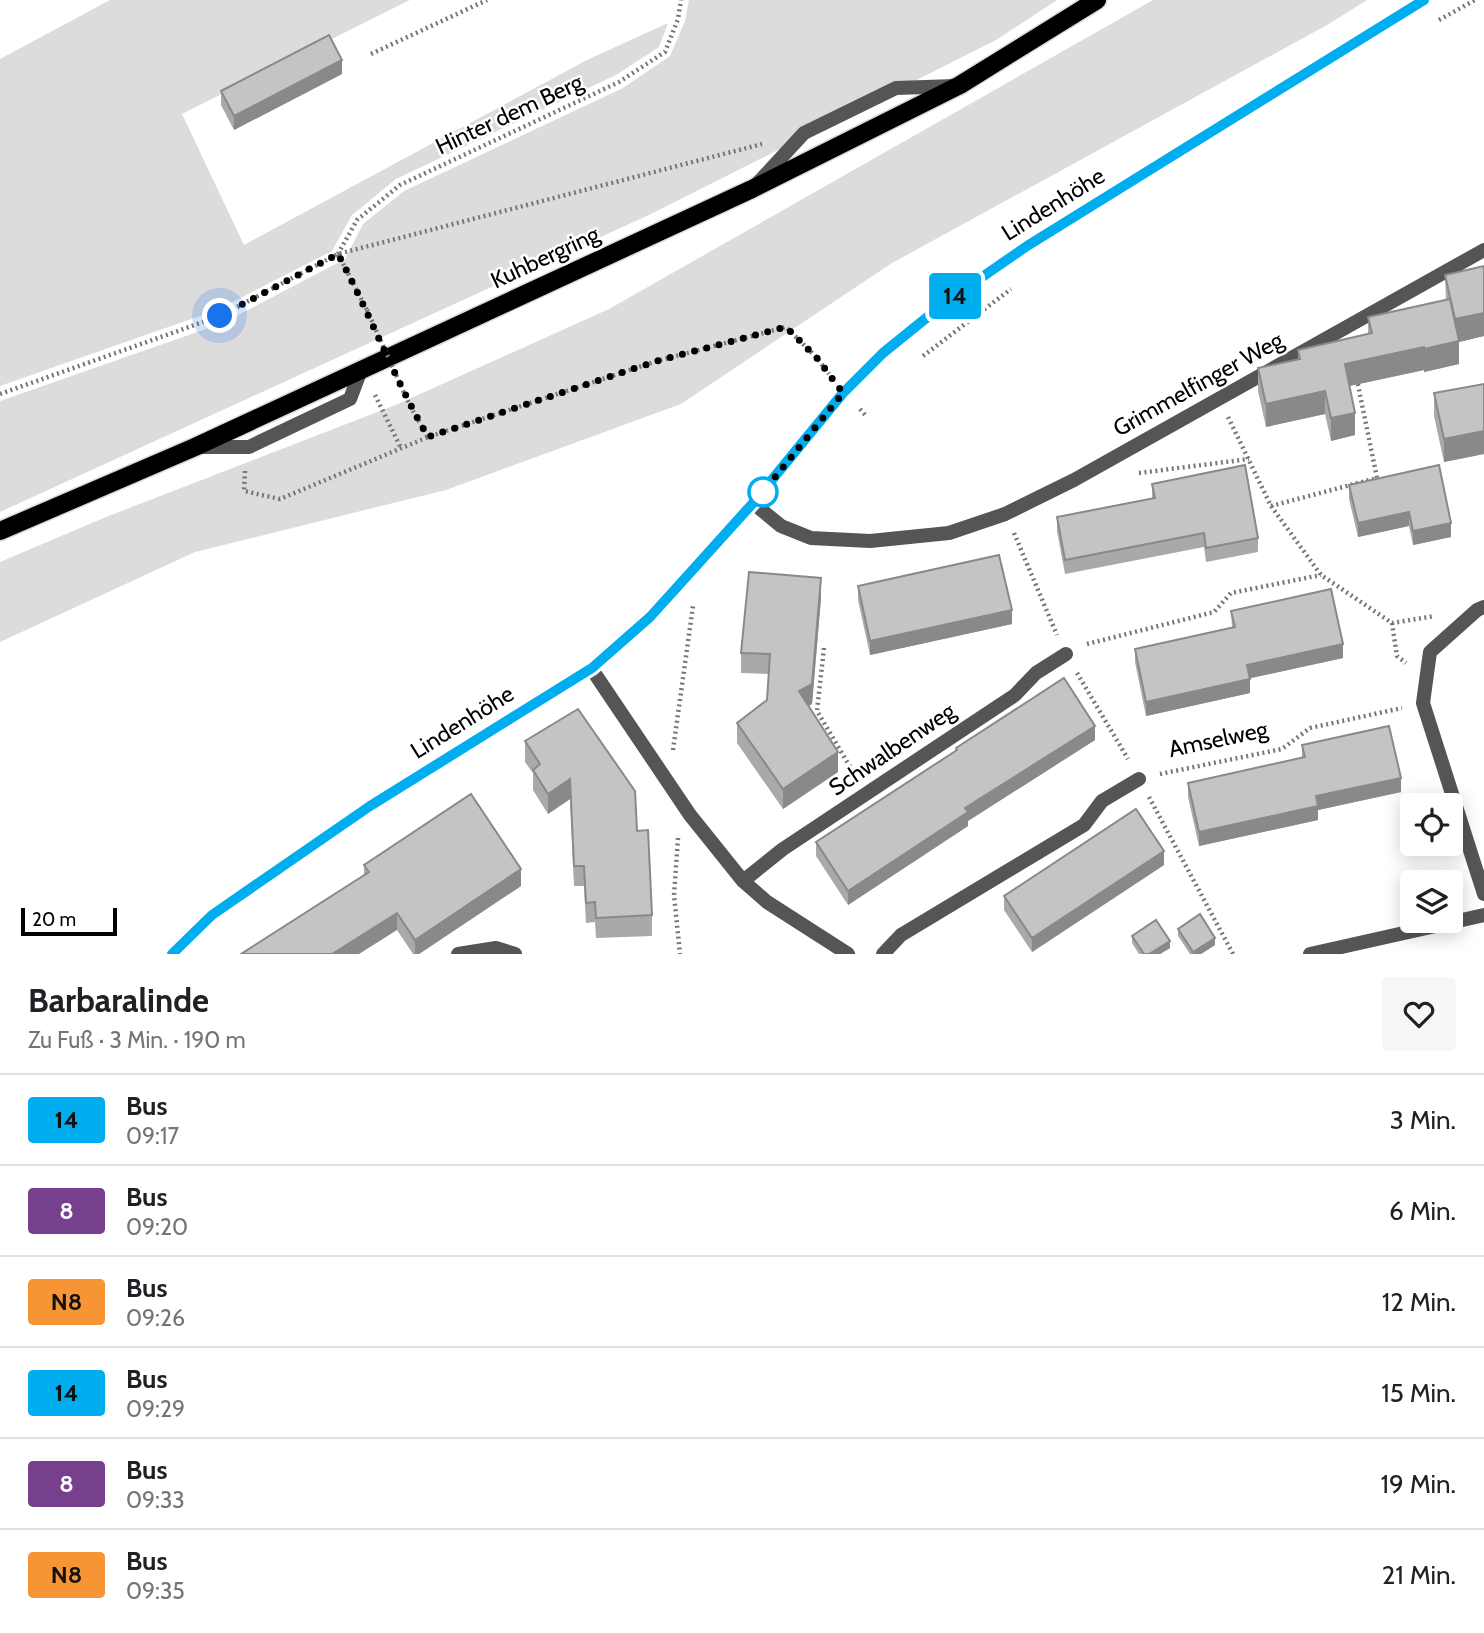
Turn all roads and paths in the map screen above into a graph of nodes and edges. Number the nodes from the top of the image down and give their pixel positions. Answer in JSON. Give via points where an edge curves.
{"nodes":[{"id":1,"x":487,"y":0,"type":"edge"},
{"id":2,"x":681,"y":0,"type":"edge"},
{"id":3,"x":1097,"y":0,"type":"edge"},
{"id":4,"x":1424,"y":0,"type":"edge"},
{"id":5,"x":371,"y":54,"type":"dead end"},
{"id":6,"x":960,"y":85,"type":"junction"},
{"id":7,"x":764,"y":144,"type":"dead end"},
{"id":8,"x":752,"y":189,"type":"junction"},
{"id":9,"x":1484,"y":250,"type":"edge"},
{"id":10,"x":338,"y":254,"type":"junction"},
{"id":11,"x":1355,"y":370,"type":"edge"},
{"id":12,"x":843,"y":393,"type":"junction"},
{"id":13,"x":0,"y":394,"type":"edge"},
{"id":14,"x":1219,"y":398,"type":"junction"},
{"id":15,"x":363,"y":400,"type":"dead end"},
{"id":16,"x":428,"y":437,"type":"junction"},
{"id":17,"x":401,"y":448,"type":"junction"},
{"id":18,"x":1249,"y":459,"type":"junction"},
{"id":19,"x":245,"y":467,"type":"dead end"},
{"id":20,"x":1128,"y":474,"type":"dead end"},
{"id":21,"x":753,"y":503,"type":"junction"},
{"id":22,"x":1271,"y":506,"type":"junction"},
{"id":23,"x":1005,"y":514,"type":"junction"},
{"id":24,"x":0,"y":531,"type":"edge"},
{"id":25,"x":1321,"y":575,"type":"junction"},
{"id":26,"x":693,"y":605,"type":"dead end"},
{"id":27,"x":1484,"y":607,"type":"edge"},
{"id":28,"x":1392,"y":623,"type":"dead end"},
{"id":29,"x":824,"y":648,"type":"dead end"},
{"id":30,"x":1066,"y":654,"type":"junction"},
{"id":31,"x":592,"y":668,"type":"junction"},
{"id":32,"x":1423,"y":703,"type":"junction"},
{"id":33,"x":1139,"y":779,"type":"junction"},
{"id":34,"x":668,"y":783,"type":"junction"},
{"id":35,"x":866,"y":794,"type":"junction"},
{"id":36,"x":690,"y":815,"type":"junction"},
{"id":37,"x":743,"y":881,"type":"junction"},
{"id":38,"x":1484,"y":894,"type":"edge"},
{"id":39,"x":1484,"y":915,"type":"edge"},
{"id":40,"x":172,"y":954,"type":"edge"},
{"id":41,"x":458,"y":954,"type":"edge"},
{"id":42,"x":515,"y":954,"type":"edge"},
{"id":43,"x":680,"y":954,"type":"edge"},
{"id":44,"x":848,"y":954,"type":"edge"},
{"id":45,"x":883,"y":954,"type":"edge"},
{"id":46,"x":1233,"y":954,"type":"edge"},
{"id":47,"x":1310,"y":954,"type":"edge"}],
"edges":[{"from":1,"to":5,"type":"path"},
{"from":2,"to":10,"type":"path","name":"Hinter dem Berg","via":[[664,51],[619,82],[400,185],[357,220]]},
{"from":3,"to":6,"type":"main road","name":"Kuhbergring"},
{"from":4,"to":12,"type":"street","name":"Lindenhöhe","via":[[1027,246],[946,302]]},
{"from":6,"to":8,"type":"main road","name":"Kuhbergring"},
{"from":6,"to":8,"type":"street","via":[[896,89],[804,134]]},
{"from":7,"to":10,"type":"path"},
{"from":8,"to":24,"type":"main road","name":"Kuhbergring","via":[[195,447]]},
{"from":9,"to":14,"type":"street","name":"Grimmelfinger Weg"},
{"from":10,"to":13,"type":"path","via":[[220,316]]},
{"from":10,"to":16,"type":"path","bridge":true},
{"from":11,"to":22,"type":"path","via":[[1377,478]]},
{"from":12,"to":16,"type":"path","via":[[786,327],[657,361]]},
{"from":12,"to":21,"type":"street","name":"Lindenhöhe"},
{"from":14,"to":18,"type":"path"},
{"from":14,"to":23,"type":"street","name":"Grimmelfinger Weg"},
{"from":15,"to":17,"type":"path","via":[[374,394]]},
{"from":16,"to":17,"type":"path"},
{"from":17,"to":19,"type":"path","via":[[280,499],[244,491]]},
{"from":18,"to":20,"type":"path"},
{"from":18,"to":22,"type":"path"},
{"from":21,"to":23,"type":"street","via":[[781,526],[811,538],[870,541],[949,533]]},
{"from":21,"to":31,"type":"street","name":"Lindenhöhe","via":[[650,617]]},
{"from":22,"to":25,"type":"path"},
{"from":23,"to":30,"type":"path"},
{"from":25,"to":28,"type":"path"},
{"from":25,"to":30,"type":"path","via":[[1231,593],[1213,612],[1084,645]]},
{"from":26,"to":34,"type":"path"},
{"from":27,"to":32,"type":"street","via":[[1430,652]]},
{"from":29,"to":35,"type":"path","via":[[817,711]]},
{"from":30,"to":33,"type":"path"},
{"from":30,"to":35,"type":"street","name":"Schwalbenweg","via":[[1036,673],[1015,695]]},
{"from":31,"to":34,"type":"street"},
{"from":31,"to":40,"type":"street","name":"Lindenhöhe","via":[[359,814],[212,915]]},
{"from":32,"to":33,"type":"path","name":"Amselweg","via":[[1310,728],[1282,749]]},
{"from":32,"to":38,"type":"street"},
{"from":33,"to":45,"type":"street","via":[[1101,801],[1084,825],[901,935]]},
{"from":33,"to":46,"type":"path"},
{"from":34,"to":36,"type":"street"},
{"from":35,"to":37,"type":"street","name":"Schwalbenweg"},
{"from":36,"to":37,"type":"street"},
{"from":36,"to":43,"type":"path","via":[[678,837],[674,895]]},
{"from":37,"to":44,"type":"street","via":[[766,902]]},
{"from":39,"to":47,"type":"street"},
{"from":41,"to":42,"type":"street","via":[[496,948]]}]}
